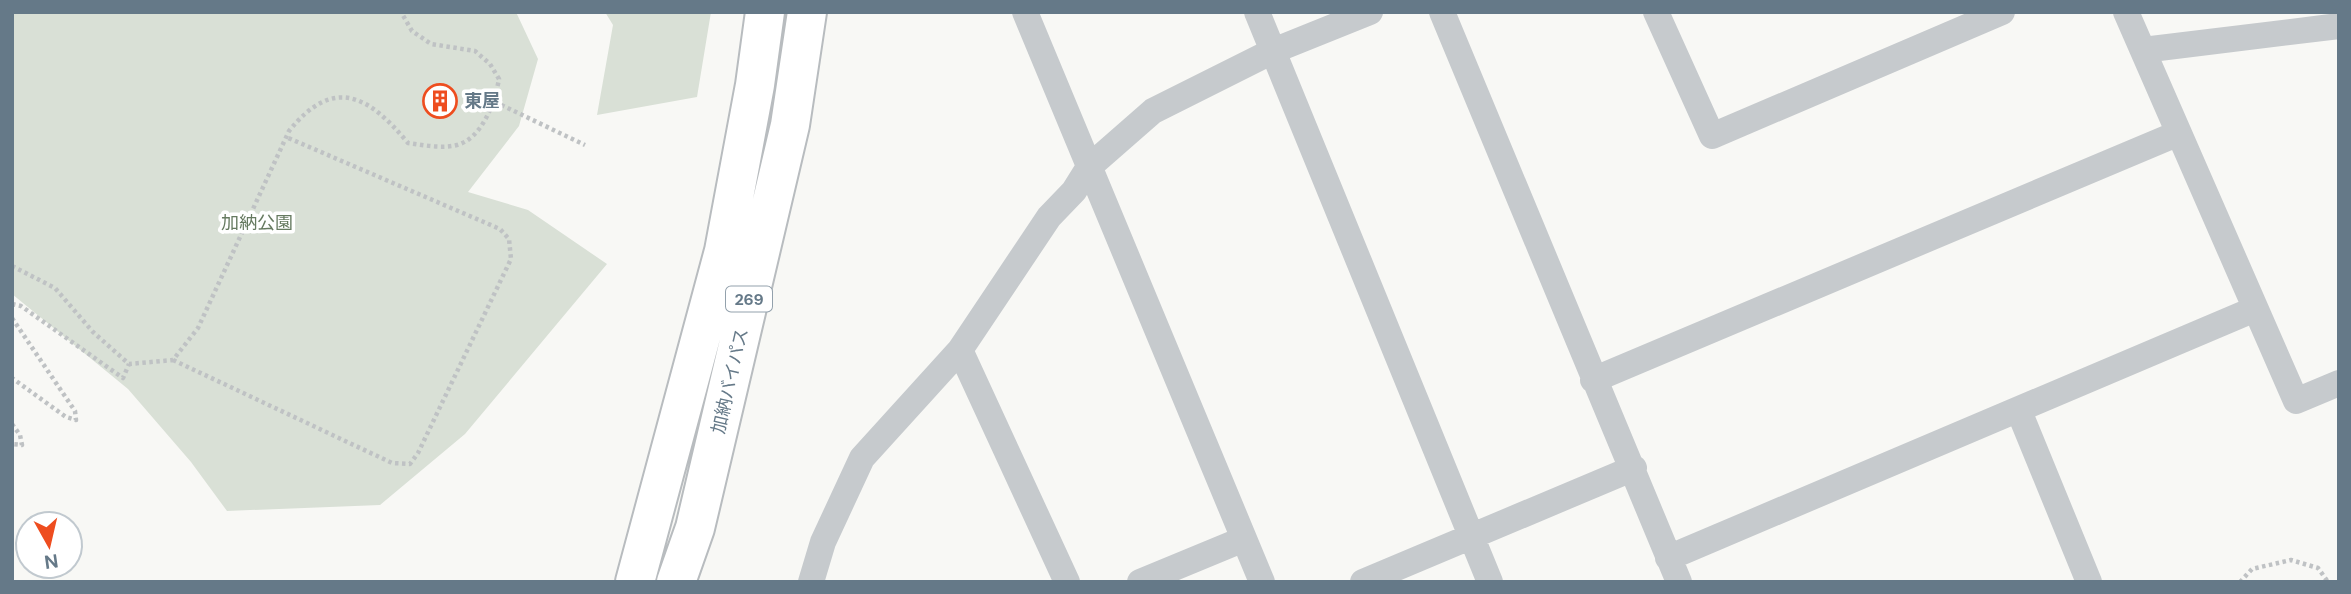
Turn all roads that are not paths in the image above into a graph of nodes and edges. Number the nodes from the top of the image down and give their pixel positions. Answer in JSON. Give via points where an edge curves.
{"nodes":[{"id":1,"x":765,"y":12,"type":"edge"},
{"id":2,"x":807,"y":12,"type":"edge"},
{"id":3,"x":1025,"y":12,"type":"edge"},
{"id":4,"x":1256,"y":12,"type":"edge"},
{"id":5,"x":1370,"y":12,"type":"edge"},
{"id":6,"x":1442,"y":12,"type":"edge"},
{"id":7,"x":1656,"y":12,"type":"edge"},
{"id":8,"x":2002,"y":12,"type":"edge"},
{"id":9,"x":2126,"y":12,"type":"edge"},
{"id":10,"x":2339,"y":26,"type":"edge"},
{"id":11,"x":2143,"y":50,"type":"junction"},
{"id":12,"x":1273,"y":51,"type":"junction"},
{"id":13,"x":2179,"y":133,"type":"junction"},
{"id":14,"x":1089,"y":167,"type":"junction"},
{"id":15,"x":2255,"y":309,"type":"junction"},
{"id":16,"x":960,"y":350,"type":"junction"},
{"id":17,"x":1593,"y":380,"type":"junction"},
{"id":18,"x":2339,"y":383,"type":"edge"},
{"id":19,"x":2019,"y":411,"type":"junction"},
{"id":20,"x":1634,"y":468,"type":"junction"},
{"id":21,"x":1471,"y":535,"type":"junction"},
{"id":22,"x":1244,"y":539,"type":"junction"},
{"id":23,"x":1668,"y":558,"type":"junction"},
{"id":24,"x":635,"y":582,"type":"edge"},
{"id":25,"x":676,"y":582,"type":"edge"},
{"id":26,"x":811,"y":582,"type":"edge"},
{"id":27,"x":1068,"y":582,"type":"edge"},
{"id":28,"x":1140,"y":582,"type":"edge"},
{"id":29,"x":1262,"y":582,"type":"edge"},
{"id":30,"x":1363,"y":582,"type":"edge"},
{"id":31,"x":1490,"y":582,"type":"edge"},
{"id":32,"x":1679,"y":582,"type":"edge"},
{"id":33,"x":2089,"y":582,"type":"edge"}],
"edges":[{"from":1,"to":24,"type":"highway","number":"269","via":[[724,251]]},
{"from":2,"to":25,"type":"highway","name":"加納バイパス","number":"269","via":[[790,125],[695,528]]},
{"from":3,"to":14,"type":"street"},
{"from":4,"to":12,"type":"street"},
{"from":5,"to":12,"type":"street"},
{"from":6,"to":17,"type":"street"},
{"from":7,"to":8,"type":"street","via":[[1712,136]]},
{"from":9,"to":11,"type":"street"},
{"from":10,"to":11,"type":"street"},
{"from":11,"to":13,"type":"street"},
{"from":12,"to":14,"type":"street","via":[[1153,111]]},
{"from":12,"to":21,"type":"street"},
{"from":13,"to":15,"type":"street"},
{"from":13,"to":17,"type":"street"},
{"from":14,"to":16,"type":"street","via":[[1049,217]]},
{"from":14,"to":22,"type":"street"},
{"from":15,"to":18,"type":"street","via":[[2296,401]]},
{"from":15,"to":19,"type":"street"},
{"from":16,"to":26,"type":"street","via":[[862,458],[823,542]]},
{"from":16,"to":27,"type":"street"},
{"from":17,"to":20,"type":"street"},
{"from":19,"to":23,"type":"street"},
{"from":19,"to":33,"type":"street"},
{"from":20,"to":21,"type":"street"},
{"from":20,"to":23,"type":"street"},
{"from":21,"to":30,"type":"street"},
{"from":21,"to":31,"type":"street"},
{"from":22,"to":28,"type":"street"},
{"from":22,"to":29,"type":"street"},
{"from":23,"to":32,"type":"street"}]}
